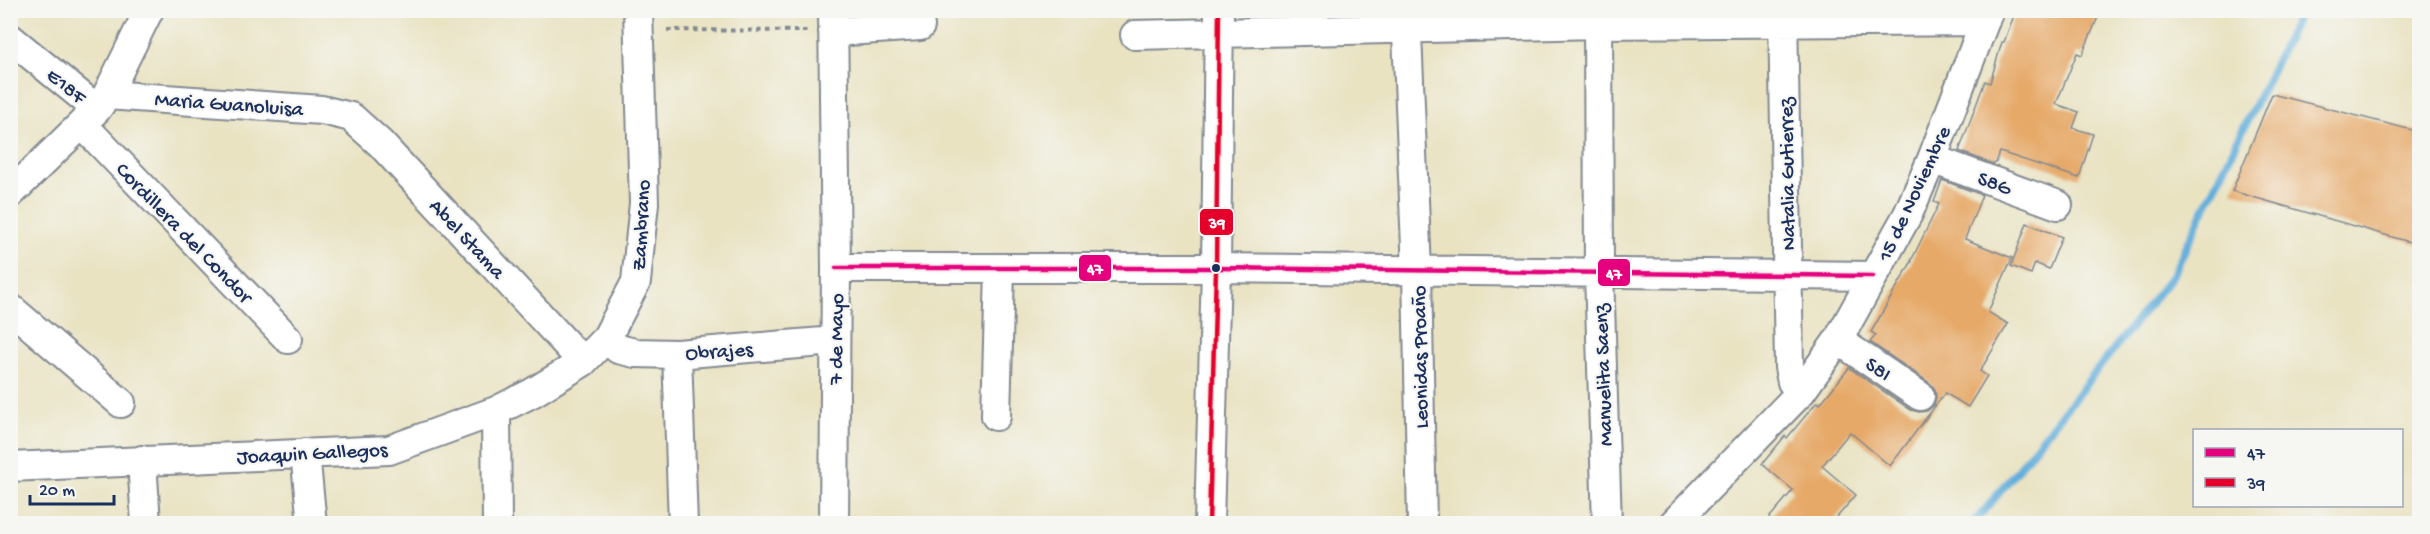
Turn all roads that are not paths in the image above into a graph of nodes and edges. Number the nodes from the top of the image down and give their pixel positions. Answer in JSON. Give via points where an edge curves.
{"nodes":[{"id":1,"x":149,"y":10,"type":"edge"},
{"id":2,"x":1987,"y":16,"type":"edge"},
{"id":3,"x":1598,"y":17,"type":"edge"},
{"id":4,"x":1783,"y":17,"type":"edge"},
{"id":5,"x":1406,"y":19,"type":"edge"},
{"id":6,"x":639,"y":20,"type":"edge"},
{"id":7,"x":833,"y":21,"type":"edge"},
{"id":8,"x":1218,"y":21,"type":"edge"},
{"id":9,"x":920,"y":26,"type":"dead end"},
{"id":10,"x":1135,"y":34,"type":"dead end"},
{"id":11,"x":10,"y":38,"type":"edge"},
{"id":12,"x":95,"y":109,"type":"junction"},
{"id":13,"x":351,"y":117,"type":"joint"},
{"id":14,"x":1932,"y":159,"type":"junction"},
{"id":15,"x":10,"y":194,"type":"edge"},
{"id":16,"x":2058,"y":205,"type":"dead end"},
{"id":17,"x":836,"y":268,"type":"junction"},
{"id":18,"x":1216,"y":268,"type":"junction"},
{"id":19,"x":1000,"y":269,"type":"junction"},
{"id":20,"x":1417,"y":271,"type":"junction"},
{"id":21,"x":1599,"y":273,"type":"junction"},
{"id":22,"x":1788,"y":275,"type":"junction"},
{"id":23,"x":1873,"y":276,"type":"junction"},
{"id":24,"x":10,"y":308,"type":"edge"},
{"id":25,"x":608,"y":337,"type":"junction"},
{"id":26,"x":288,"y":339,"type":"dead end"},
{"id":27,"x":1838,"y":340,"type":"junction"},
{"id":28,"x":835,"y":341,"type":"junction"},
{"id":29,"x":677,"y":354,"type":"junction"},
{"id":30,"x":582,"y":362,"type":"junction"},
{"id":31,"x":1801,"y":392,"type":"junction"},
{"id":32,"x":532,"y":393,"type":"joint"},
{"id":33,"x":1920,"y":396,"type":"dead end"},
{"id":34,"x":121,"y":403,"type":"dead end"},
{"id":35,"x":496,"y":411,"type":"junction"},
{"id":36,"x":996,"y":416,"type":"dead end"},
{"id":37,"x":305,"y":453,"type":"junction"},
{"id":38,"x":142,"y":460,"type":"junction"},
{"id":39,"x":10,"y":467,"type":"edge"},
{"id":40,"x":146,"y":524,"type":"edge"},
{"id":41,"x":312,"y":524,"type":"edge"},
{"id":42,"x":497,"y":524,"type":"edge"},
{"id":43,"x":683,"y":524,"type":"edge"},
{"id":44,"x":834,"y":524,"type":"edge"},
{"id":45,"x":1209,"y":524,"type":"edge"},
{"id":46,"x":1422,"y":524,"type":"edge"},
{"id":47,"x":1607,"y":524,"type":"edge"},
{"id":48,"x":1672,"y":524,"type":"edge"}],
"edges":[{"from":1,"to":12,"type":"street"},
{"from":2,"to":4,"type":"street"},
{"from":2,"to":14,"type":"street","name":"15 de Noviembre"},
{"from":3,"to":4,"type":"street"},
{"from":3,"to":5,"type":"street"},
{"from":3,"to":21,"type":"street","name":"Manuelita Saenz"},
{"from":4,"to":22,"type":"street","name":"Natalia Gutierrez"},
{"from":5,"to":8,"type":"street"},
{"from":5,"to":20,"type":"street","name":"Leonidas Proaño"},
{"from":6,"to":25,"type":"street","name":"Zambrano","via":[[644,203],[636,282]]},
{"from":7,"to":9,"type":"street"},
{"from":7,"to":17,"type":"street","name":"7 de Mayo"},
{"from":8,"to":10,"type":"street"},
{"from":8,"to":18,"type":"street"},
{"from":11,"to":12,"type":"street","name":"E18F"},
{"from":12,"to":13,"type":"street","name":"Maria Guanoluisa","via":[[322,110]]},
{"from":12,"to":15,"type":"street"},
{"from":12,"to":26,"type":"street","name":"Cordillera del Condor"},
{"from":13,"to":30,"type":"street","name":"Abel Stama","via":[[380,143]]},
{"from":14,"to":16,"type":"street","name":"S8G"},
{"from":14,"to":23,"type":"street","name":"15 de Noviembre","via":[[1908,214]]},
{"from":17,"to":19,"type":"street"},
{"from":17,"to":28,"type":"street","name":"7 de Mayo"},
{"from":18,"to":19,"type":"street"},
{"from":18,"to":20,"type":"street"},
{"from":18,"to":45,"type":"street"},
{"from":19,"to":36,"type":"street"},
{"from":20,"to":21,"type":"street"},
{"from":20,"to":46,"type":"street","name":"Leonidas Proaño"},
{"from":21,"to":22,"type":"street"},
{"from":21,"to":47,"type":"street","name":"Manuelita Saenz"},
{"from":22,"to":23,"type":"street"},
{"from":22,"to":31,"type":"street","name":"Natalia Gutierrez","via":[[1789,367],[1792,382]]},
{"from":23,"to":27,"type":"street","name":"15 de Noviembre"},
{"from":24,"to":34,"type":"street"},
{"from":25,"to":29,"type":"street","name":"Obrajes","via":[[618,349]]},
{"from":25,"to":30,"type":"street","name":"Zambrano"},
{"from":27,"to":31,"type":"street","name":"15 de Noviembre"},
{"from":27,"to":33,"type":"street","name":"S8I"},
{"from":28,"to":29,"type":"street","name":"Obrajes"},
{"from":28,"to":44,"type":"street","name":"7 de Mayo"},
{"from":29,"to":43,"type":"street"},
{"from":30,"to":32,"type":"street","name":"Zambrano"},
{"from":31,"to":48,"type":"street","name":"15 de Noviembre"},
{"from":32,"to":35,"type":"street","name":"Joaquin Gallegos"},
{"from":35,"to":37,"type":"street","name":"Joaquin Gallegos","via":[[389,450]]},
{"from":35,"to":42,"type":"street"},
{"from":37,"to":38,"type":"street","name":"Joaquin Gallegos"},
{"from":37,"to":41,"type":"street"},
{"from":38,"to":39,"type":"street","name":"Joaquin Gallegos"},
{"from":38,"to":40,"type":"street"}]}
